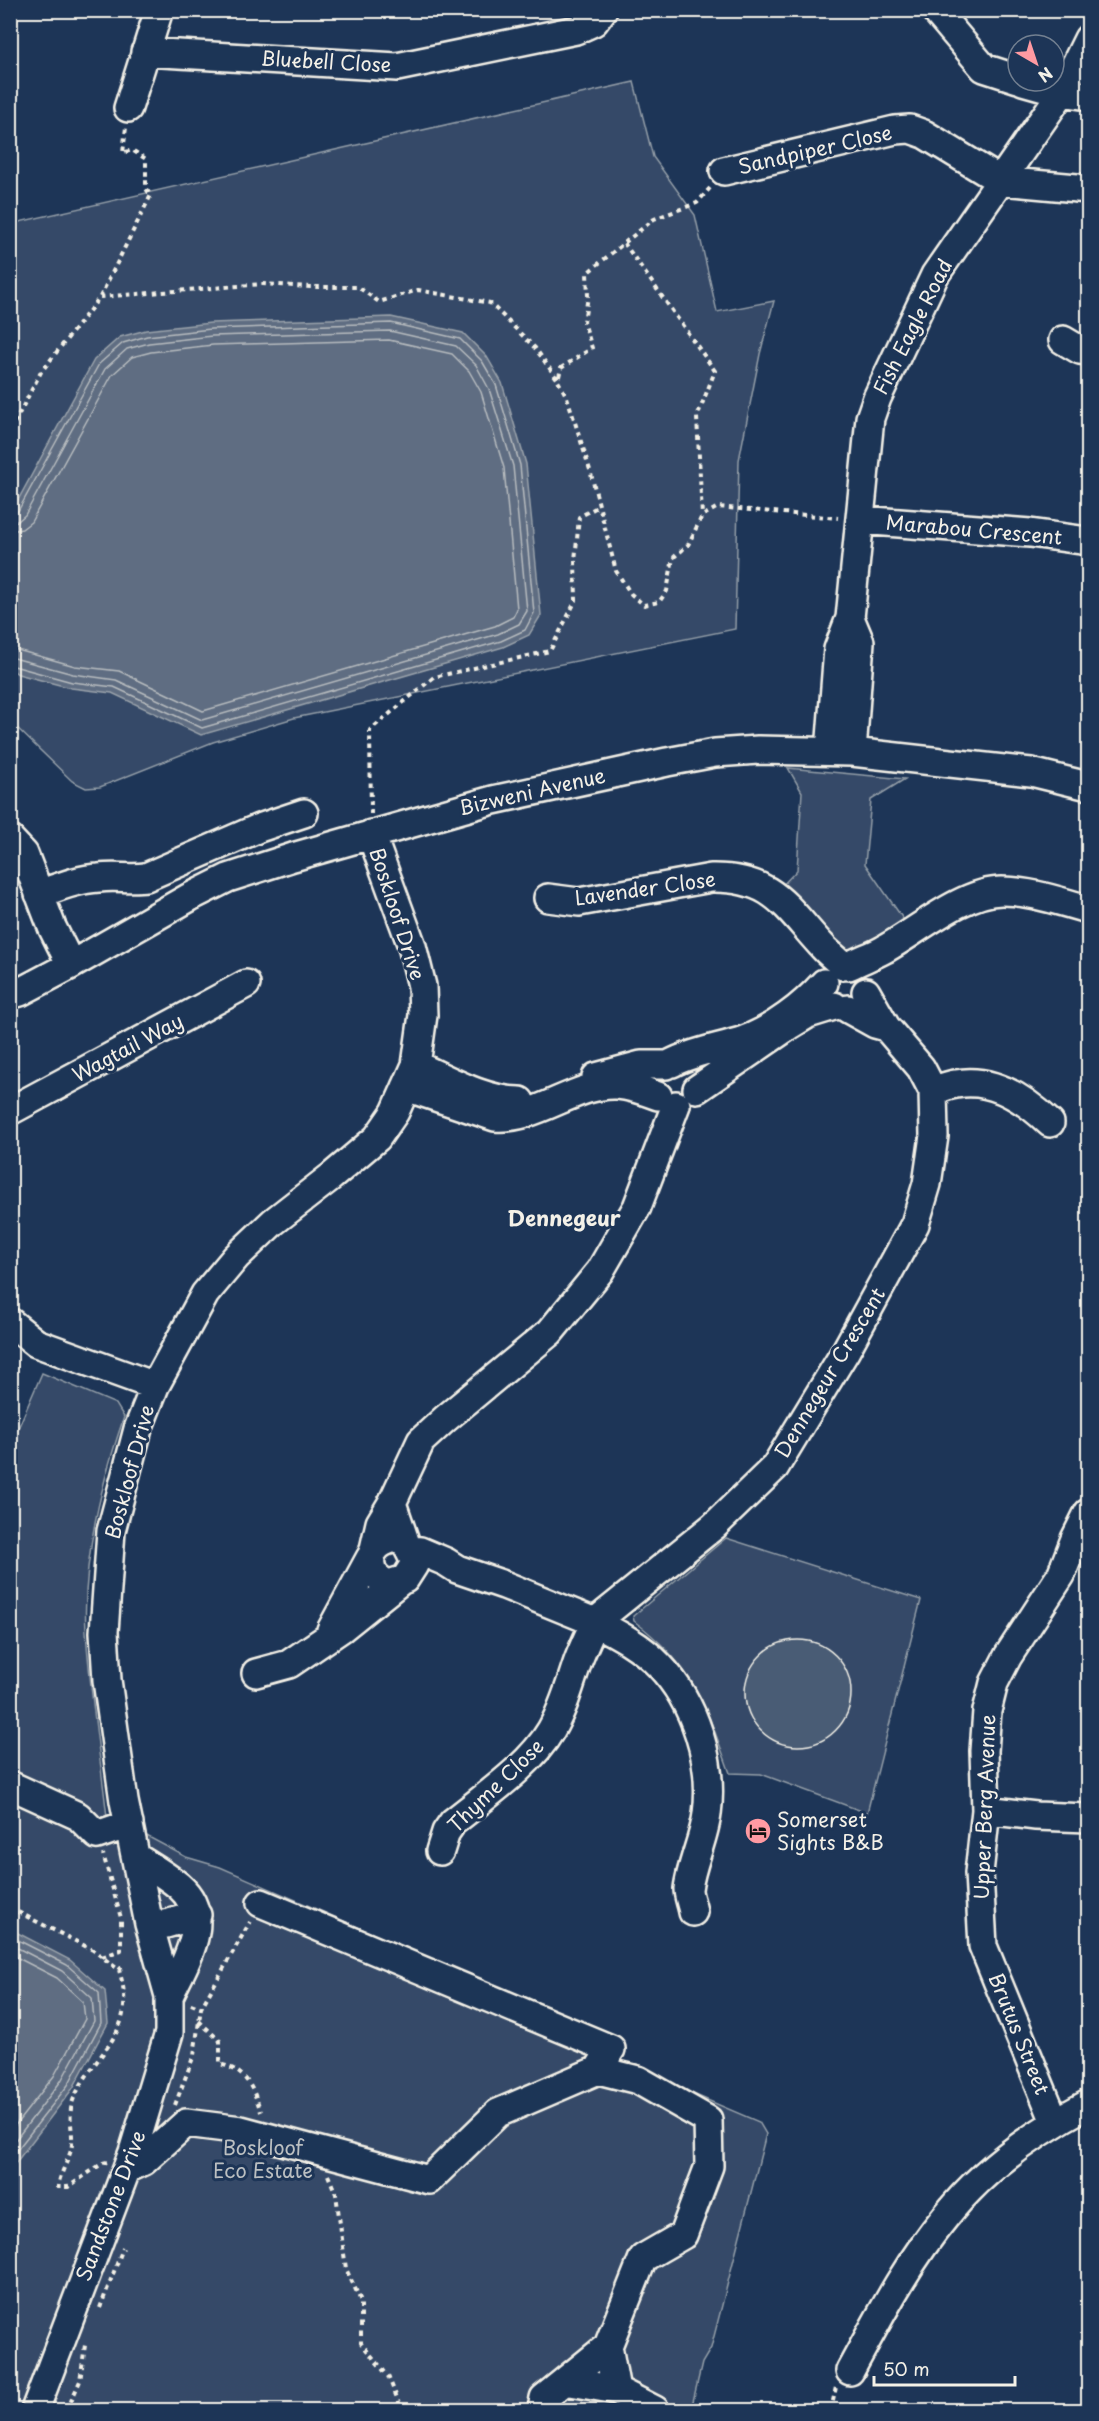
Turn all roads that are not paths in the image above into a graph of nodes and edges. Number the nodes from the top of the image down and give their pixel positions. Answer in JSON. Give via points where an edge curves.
{"nodes":[{"id":1,"x":159,"y":10,"type":"edge"},
{"id":2,"x":603,"y":10,"type":"edge"},
{"id":3,"x":935,"y":10,"type":"edge"},
{"id":4,"x":1089,"y":39,"type":"edge"},
{"id":5,"x":145,"y":52,"type":"junction"},
{"id":6,"x":1006,"y":76,"type":"edge"},
{"id":7,"x":1076,"y":94,"type":"edge"},
{"id":8,"x":128,"y":108,"type":"road end"},
{"id":9,"x":724,"y":171,"type":"road end"},
{"id":10,"x":1001,"y":181,"type":"junction"},
{"id":11,"x":1089,"y":189,"type":"edge"},
{"id":12,"x":1063,"y":340,"type":"dead end"},
{"id":13,"x":1089,"y":351,"type":"edge"},
{"id":14,"x":860,"y":520,"type":"junction"},
{"id":15,"x":1089,"y":541,"type":"edge"},
{"id":16,"x":841,"y":752,"type":"junction"},
{"id":17,"x":1089,"y":786,"type":"edge"},
{"id":18,"x":304,"y":813,"type":"dead end"},
{"id":19,"x":371,"y":834,"type":"junction"},
{"id":20,"x":10,"y":839,"type":"edge"},
{"id":21,"x":27,"y":883,"type":"edge"},
{"id":22,"x":548,"y":898,"type":"dead end"},
{"id":23,"x":1089,"y":909,"type":"edge"},
{"id":24,"x":71,"y":965,"type":"junction"},
{"id":25,"x":842,"y":981,"type":"junction"},
{"id":26,"x":246,"y":984,"type":"dead end"},
{"id":27,"x":10,"y":995,"type":"edge"},
{"id":28,"x":669,"y":1064,"type":"junction"},
{"id":29,"x":411,"y":1076,"type":"junction"},
{"id":30,"x":933,"y":1091,"type":"junction"},
{"id":31,"x":677,"y":1097,"type":"junction"},
{"id":32,"x":506,"y":1110,"type":"junction"},
{"id":33,"x":10,"y":1111,"type":"edge"},
{"id":34,"x":1050,"y":1123,"type":"dead end"},
{"id":35,"x":10,"y":1322,"type":"edge"},
{"id":36,"x":23,"y":1345,"type":"edge"},
{"id":37,"x":155,"y":1386,"type":"junction"},
{"id":38,"x":392,"y":1503,"type":"junction"},
{"id":39,"x":1089,"y":1513,"type":"edge"},
{"id":40,"x":408,"y":1547,"type":"junction"},
{"id":41,"x":372,"y":1553,"type":"junction"},
{"id":42,"x":457,"y":1569,"type":"junction"},
{"id":43,"x":402,"y":1581,"type":"junction"},
{"id":44,"x":595,"y":1622,"type":"junction"},
{"id":45,"x":328,"y":1637,"type":"junction"},
{"id":46,"x":256,"y":1673,"type":"dead end"},
{"id":47,"x":10,"y":1785,"type":"edge"},
{"id":48,"x":986,"y":1810,"type":"junction"},
{"id":49,"x":1089,"y":1818,"type":"edge"},
{"id":50,"x":129,"y":1824,"type":"junction"},
{"id":51,"x":440,"y":1851,"type":"dead end"},
{"id":52,"x":136,"y":1857,"type":"junction"},
{"id":53,"x":261,"y":1903,"type":"road end"},
{"id":54,"x":693,"y":1912,"type":"dead end"},
{"id":55,"x":196,"y":1915,"type":"junction"},
{"id":56,"x":149,"y":1924,"type":"junction"},
{"id":57,"x":983,"y":1946,"type":"joint"},
{"id":58,"x":169,"y":1996,"type":"junction"},
{"id":59,"x":598,"y":2070,"type":"junction"},
{"id":60,"x":1089,"y":2104,"type":"edge"},
{"id":61,"x":1055,"y":2122,"type":"junction"},
{"id":62,"x":126,"y":2169,"type":"junction"},
{"id":63,"x":608,"y":2346,"type":"junction"},
{"id":64,"x":850,"y":2371,"type":"dead end"},
{"id":65,"x":565,"y":2381,"type":"junction"},
{"id":66,"x":616,"y":2390,"type":"junction"},
{"id":67,"x":35,"y":2410,"type":"edge"},
{"id":68,"x":542,"y":2410,"type":"edge"},
{"id":69,"x":655,"y":2410,"type":"edge"}],
"edges":[{"from":1,"to":5,"type":"street"},
{"from":2,"to":5,"type":"street","name":"Bluebell Close","via":[[594,22],[576,30],[397,67]]},
{"from":3,"to":6,"type":"street","via":[[984,68]]},
{"from":4,"to":7,"type":"street","name":"Fish Eagle Road"},
{"from":5,"to":8,"type":"street"},
{"from":7,"to":10,"type":"street","name":"Fish Eagle Road"},
{"from":9,"to":10,"type":"street","name":"Sandpiper Close","via":[[910,129]]},
{"from":10,"to":11,"type":"street"},
{"from":10,"to":14,"type":"street","name":"Fish Eagle Road","via":[[935,275],[877,398],[870,418]]},
{"from":12,"to":13,"type":"street"},
{"from":14,"to":15,"type":"street","name":"Marabou Crescent","via":[[1030,532]]},
{"from":14,"to":16,"type":"street","name":"Fish Eagle Road","via":[[850,618],[860,642]]},
{"from":16,"to":17,"type":"street","name":"Bizweni Avenue","via":[[1031,772]]},
{"from":16,"to":19,"type":"street","name":"Bizweni Avenue","via":[[715,753],[493,800]]},
{"from":18,"to":21,"type":"street","via":[[146,877]]},
{"from":19,"to":24,"type":"street","name":"Bizweni Avenue","via":[[228,878]]},
{"from":19,"to":29,"type":"street","name":"Boskloof Drive","via":[[412,946],[422,986],[423,1015]]},
{"from":20,"to":21,"type":"street","via":[[24,854]]},
{"from":21,"to":24,"type":"street"},
{"from":22,"to":25,"type":"street","name":"Lavender Close","via":[[579,902],[711,878],[752,882],[785,903]]},
{"from":23,"to":25,"type":"street","via":[[1023,893],[1000,891],[980,896],[881,951]]},
{"from":24,"to":27,"type":"street","name":"Bizweni Avenue"},
{"from":25,"to":28,"type":"street","via":[[745,1039]]},
{"from":25,"to":30,"type":"street","name":"Dennegeur Crescent","via":[[870,1021],[886,1027],[921,1068]]},
{"from":25,"to":31,"type":"street","via":[[808,1014]]},
{"from":26,"to":33,"type":"street","name":"Wagtail Way"},
{"from":28,"to":31,"type":"street","via":[[660,1070],[654,1083]]},
{"from":28,"to":31,"type":"street","via":[[686,1065],[697,1082]]},
{"from":28,"to":32,"type":"street","via":[[641,1065],[586,1080],[521,1101]]},
{"from":29,"to":32,"type":"street"},
{"from":29,"to":37,"type":"street","name":"Boskloof Drive","via":[[395,1112],[376,1138],[273,1222],[205,1294]]},
{"from":30,"to":34,"type":"street","via":[[957,1083],[1001,1090],[1031,1105]]},
{"from":30,"to":44,"type":"street","name":"Dennegeur Crescent","via":[[934,1137],[927,1184],[915,1224],[789,1446],[775,1467],[714,1526]]},
{"from":31,"to":32,"type":"street","via":[[615,1085],[593,1088],[529,1113]]},
{"from":31,"to":38,"type":"street","via":[[637,1207],[600,1271],[550,1332],[421,1441]]},
{"from":35,"to":36,"type":"street"},
{"from":36,"to":37,"type":"street"},
{"from":37,"to":50,"type":"street","name":"Boskloof Drive","via":[[138,1429],[111,1532],[106,1586],[107,1680]]},
{"from":38,"to":40,"type":"street"},
{"from":38,"to":41,"type":"street","via":[[380,1523]]},
{"from":39,"to":48,"type":"street","name":"Upper Berg Avenue","via":[[1061,1575],[994,1683],[984,1751]]},
{"from":40,"to":41,"type":"street","via":[[398,1540],[389,1540],[380,1543]]},
{"from":40,"to":42,"type":"street"},
{"from":40,"to":43,"type":"street","via":[[414,1566]]},
{"from":41,"to":43,"type":"street","via":[[370,1567],[374,1575],[389,1584]]},
{"from":41,"to":45,"type":"street"},
{"from":42,"to":43,"type":"street","via":[[449,1574]]},
{"from":42,"to":44,"type":"street"},
{"from":43,"to":45,"type":"street"},
{"from":44,"to":51,"type":"street","name":"Thyme Close","via":[[551,1731],[522,1764],[453,1822]]},
{"from":44,"to":54,"type":"street","via":[[625,1637],[660,1665],[683,1697],[697,1730],[708,1772],[707,1814],[688,1892]]},
{"from":45,"to":46,"type":"street","via":[[283,1667]]},
{"from":47,"to":50,"type":"street","via":[[78,1816],[97,1835]]},
{"from":48,"to":49,"type":"street"},
{"from":48,"to":57,"type":"street","name":"Upper Berg Avenue","via":[[979,1873]]},
{"from":50,"to":52,"type":"street","name":"Boskloof Drive"},
{"from":52,"to":55,"type":"street","via":[[179,1886],[194,1905]]},
{"from":52,"to":56,"type":"street","name":"Boskloof Drive"},
{"from":53,"to":59,"type":"street","via":[[611,2049]]},
{"from":55,"to":56,"type":"street","via":[[166,1924]]},
{"from":55,"to":58,"type":"street","via":[[189,1954]]},
{"from":56,"to":58,"type":"street","name":"Boskloof Drive"},
{"from":57,"to":61,"type":"street","name":"Brutus Street"},
{"from":58,"to":62,"type":"street","name":"Sandstone Drive","via":[[169,2033]]},
{"from":59,"to":62,"type":"street","via":[[498,2113],[429,2180],[241,2130],[186,2123],[144,2161]]},
{"from":59,"to":63,"type":"street","via":[[638,2080],[708,2120],[709,2166],[682,2235],[643,2258]]},
{"from":60,"to":61,"type":"street"},
{"from":61,"to":64,"type":"street","via":[[983,2177],[946,2215],[913,2260]]},
{"from":62,"to":67,"type":"street","name":"Sandstone Drive"},
{"from":63,"to":65,"type":"street"},
{"from":63,"to":66,"type":"street"},
{"from":65,"to":66,"type":"street"},
{"from":65,"to":68,"type":"street","via":[[544,2398]]},
{"from":66,"to":69,"type":"street"}]}
